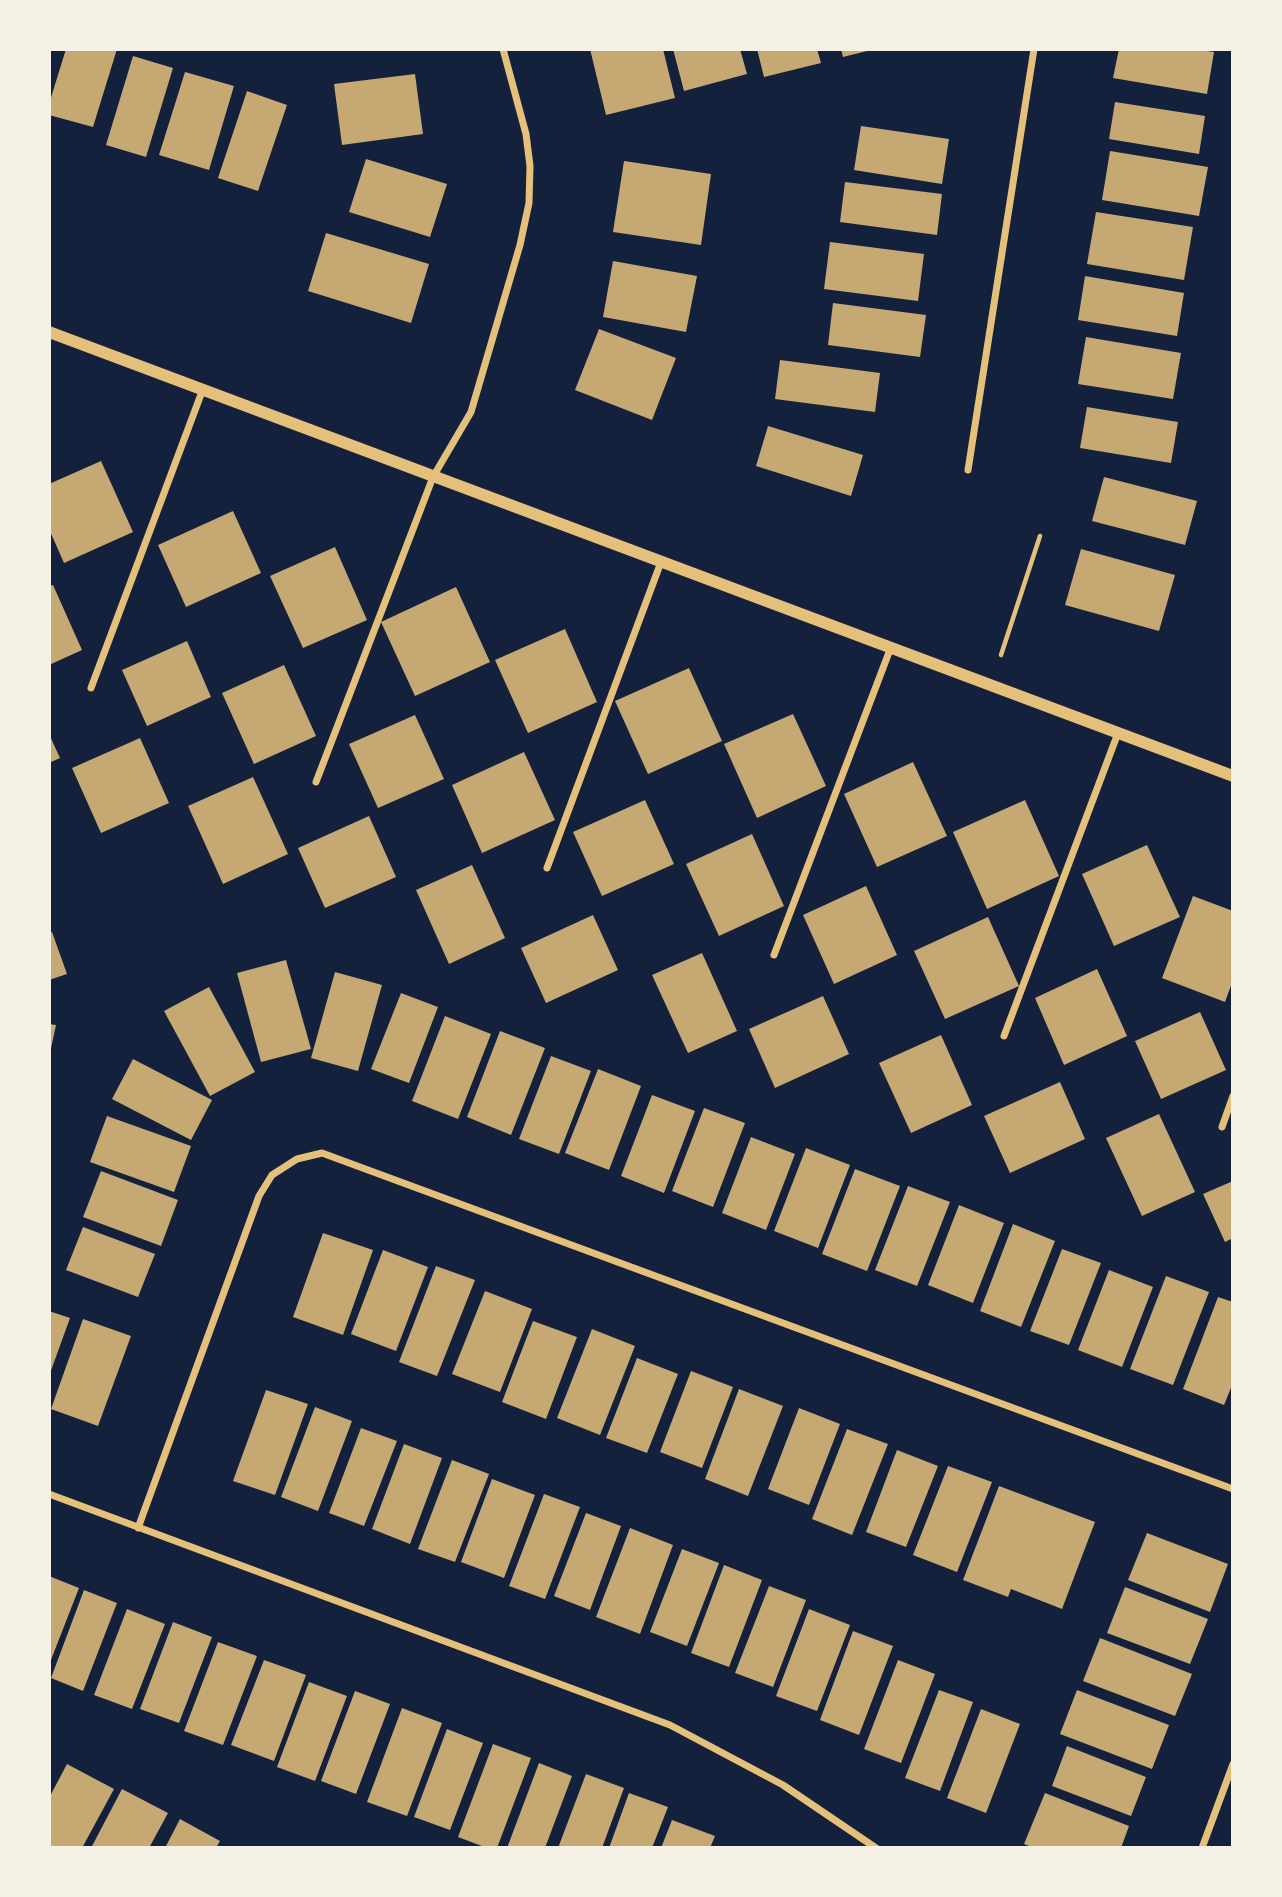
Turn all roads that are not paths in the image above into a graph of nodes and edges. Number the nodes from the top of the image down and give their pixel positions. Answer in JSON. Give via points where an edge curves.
{"nodes":[{"id":1,"x":503,"y":49,"type":"edge"},
{"id":2,"x":1034,"y":49,"type":"edge"},
{"id":3,"x":49,"y":332,"type":"edge"},
{"id":4,"x":203,"y":389,"type":"junction"},
{"id":5,"x":968,"y":470,"type":"dead end"},
{"id":6,"x":433,"y":477,"type":"junction"},
{"id":7,"x":661,"y":562,"type":"junction"},
{"id":8,"x":891,"y":647,"type":"junction"},
{"id":9,"x":91,"y":688,"type":"dead end"},
{"id":10,"x":1118,"y":733,"type":"junction"},
{"id":11,"x":1233,"y":776,"type":"edge"},
{"id":12,"x":316,"y":782,"type":"dead end"},
{"id":13,"x":547,"y":868,"type":"dead end"},
{"id":14,"x":774,"y":955,"type":"dead end"},
{"id":15,"x":1004,"y":1036,"type":"dead end"},
{"id":16,"x":1233,"y":1096,"type":"edge"},
{"id":17,"x":1222,"y":1127,"type":"dead end"},
{"id":18,"x":1233,"y":1489,"type":"edge"},
{"id":19,"x":49,"y":1494,"type":"edge"},
{"id":20,"x":138,"y":1528,"type":"junction"},
{"id":21,"x":1233,"y":1764,"type":"edge"},
{"id":22,"x":876,"y":1848,"type":"edge"},
{"id":23,"x":1202,"y":1848,"type":"edge"}],
"edges":[{"from":1,"to":6,"type":"street","via":[[526,134],[529,204],[471,412]]},
{"from":2,"to":5,"type":"street"},
{"from":3,"to":4,"type":"street"},
{"from":4,"to":6,"type":"street"},
{"from":4,"to":9,"type":"street"},
{"from":6,"to":7,"type":"street"},
{"from":6,"to":12,"type":"street"},
{"from":7,"to":8,"type":"street"},
{"from":7,"to":13,"type":"street"},
{"from":8,"to":10,"type":"street"},
{"from":8,"to":14,"type":"street"},
{"from":10,"to":11,"type":"street"},
{"from":10,"to":15,"type":"street"},
{"from":16,"to":17,"type":"street"},
{"from":18,"to":20,"type":"street","via":[[322,1153],[297,1159],[272,1175],[259,1196]]},
{"from":19,"to":20,"type":"street"},
{"from":20,"to":22,"type":"street","via":[[670,1725],[783,1785]]},
{"from":21,"to":23,"type":"street"}]}
